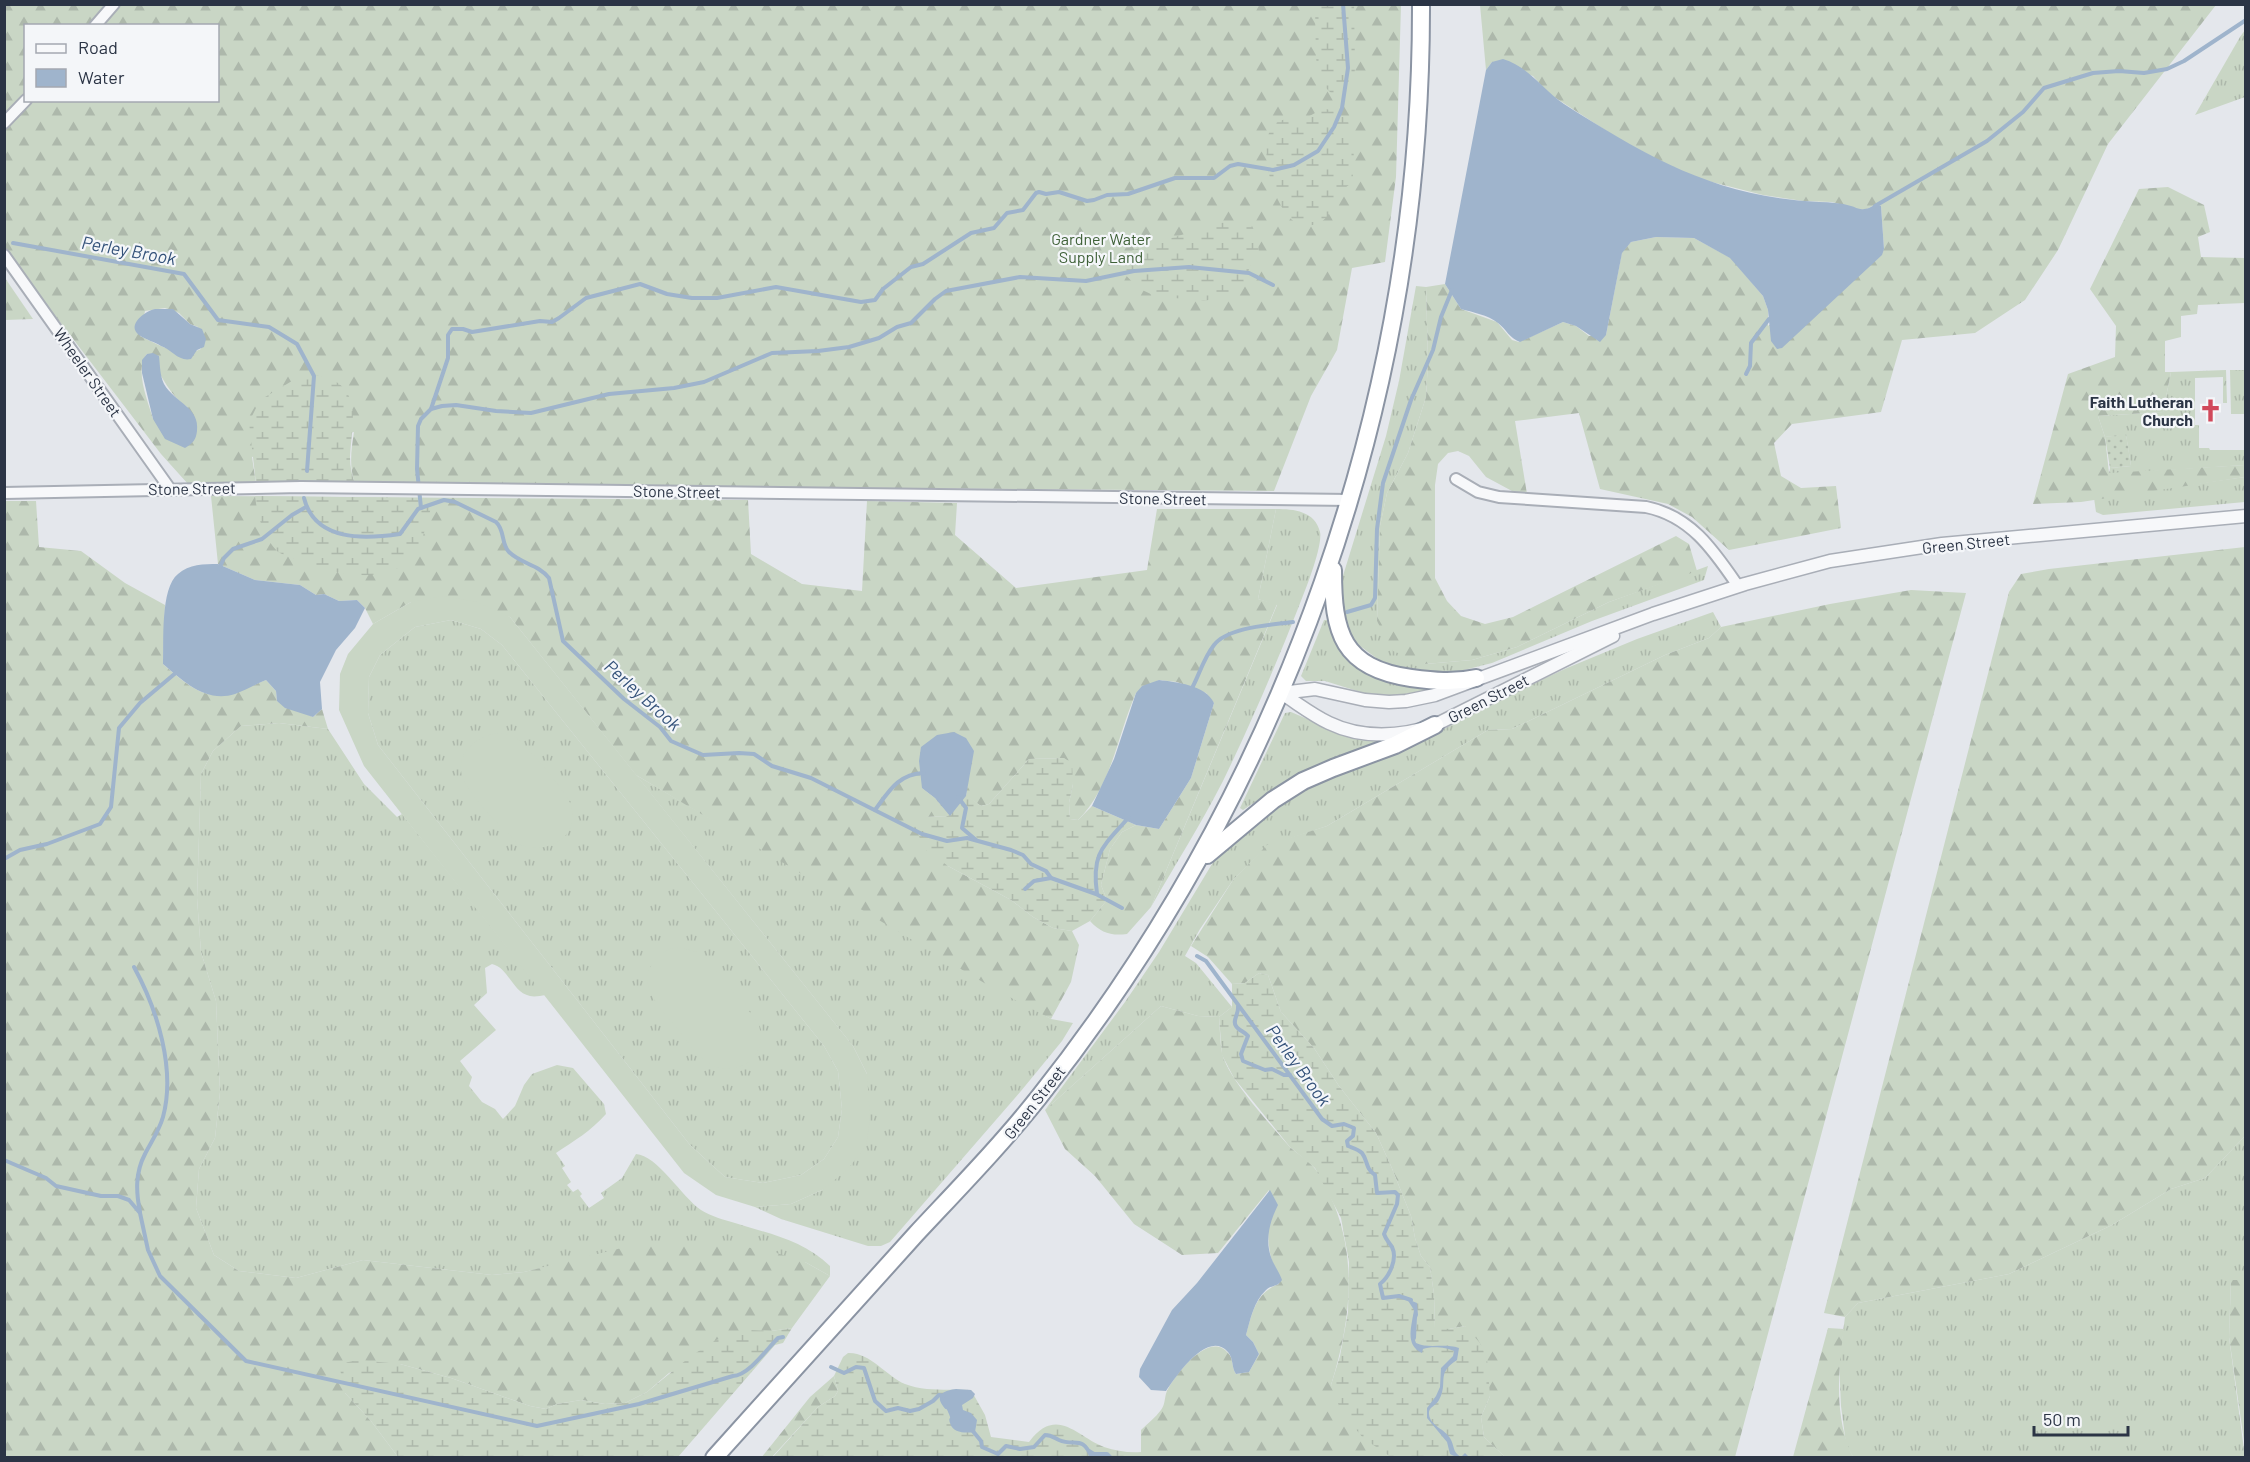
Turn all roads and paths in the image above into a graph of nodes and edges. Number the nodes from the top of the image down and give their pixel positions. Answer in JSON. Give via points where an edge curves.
{"nodes":[{"id":1,"x":114,"y":4,"type":"edge"},
{"id":2,"x":1421,"y":4,"type":"edge"},
{"id":3,"x":97,"y":24,"type":"edge"},
{"id":4,"x":24,"y":102,"type":"edge"},
{"id":5,"x":4,"y":123,"type":"edge"},
{"id":6,"x":4,"y":255,"type":"edge"},
{"id":7,"x":1456,"y":479,"type":"dead end"},
{"id":8,"x":170,"y":489,"type":"junction"},
{"id":9,"x":4,"y":493,"type":"edge"},
{"id":10,"x":1350,"y":500,"type":"junction"},
{"id":11,"x":2246,"y":516,"type":"edge"},
{"id":12,"x":1333,"y":556,"type":"junction"},
{"id":13,"x":1738,"y":586,"type":"junction"},
{"id":14,"x":1692,"y":601,"type":"junction"},
{"id":15,"x":1476,"y":678,"type":"junction"},
{"id":16,"x":1281,"y":693,"type":"junction"},
{"id":17,"x":1435,"y":725,"type":"junction"},
{"id":18,"x":1194,"y":868,"type":"junction"},
{"id":19,"x":714,"y":1458,"type":"edge"}],
"edges":[{"from":1,"to":3,"type":"street"},
{"from":2,"to":10,"type":"highway","via":[[1416,147],[1403,263],[1384,368]]},
{"from":4,"to":5,"type":"street"},
{"from":6,"to":8,"type":"street","name":"Wheeler Street"},
{"from":7,"to":13,"type":"street","via":[[1478,492],[1499,497],[1646,507],[1665,512],[1701,537]]},
{"from":8,"to":9,"type":"street","name":"Stone Street"},
{"from":8,"to":10,"type":"street","name":"Stone Street","via":[[301,487]]},
{"from":10,"to":12,"type":"highway"},
{"from":11,"to":13,"type":"street","name":"Green Street","via":[[1867,554]]},
{"from":12,"to":15,"type":"highway","via":[[1337,624],[1355,656],[1378,670],[1406,677],[1443,682]]},
{"from":12,"to":16,"type":"highway"},
{"from":13,"to":14,"type":"street","name":"Green Street"},
{"from":14,"to":15,"type":"street","name":"Green Street"},
{"from":14,"to":17,"type":"street","name":"Green Street"},
{"from":15,"to":16,"type":"street","name":"Green Street","via":[[1435,695],[1397,702],[1315,689]]},
{"from":16,"to":17,"type":"street","name":"Green Street","via":[[1324,721],[1349,730],[1403,734]]},
{"from":16,"to":18,"type":"highway","name":"Green Street"},
{"from":17,"to":18,"type":"highway","via":[[1293,787],[1247,819]]},
{"from":18,"to":19,"type":"highway","name":"Green Street","via":[[1136,962],[1040,1096]]}]}
